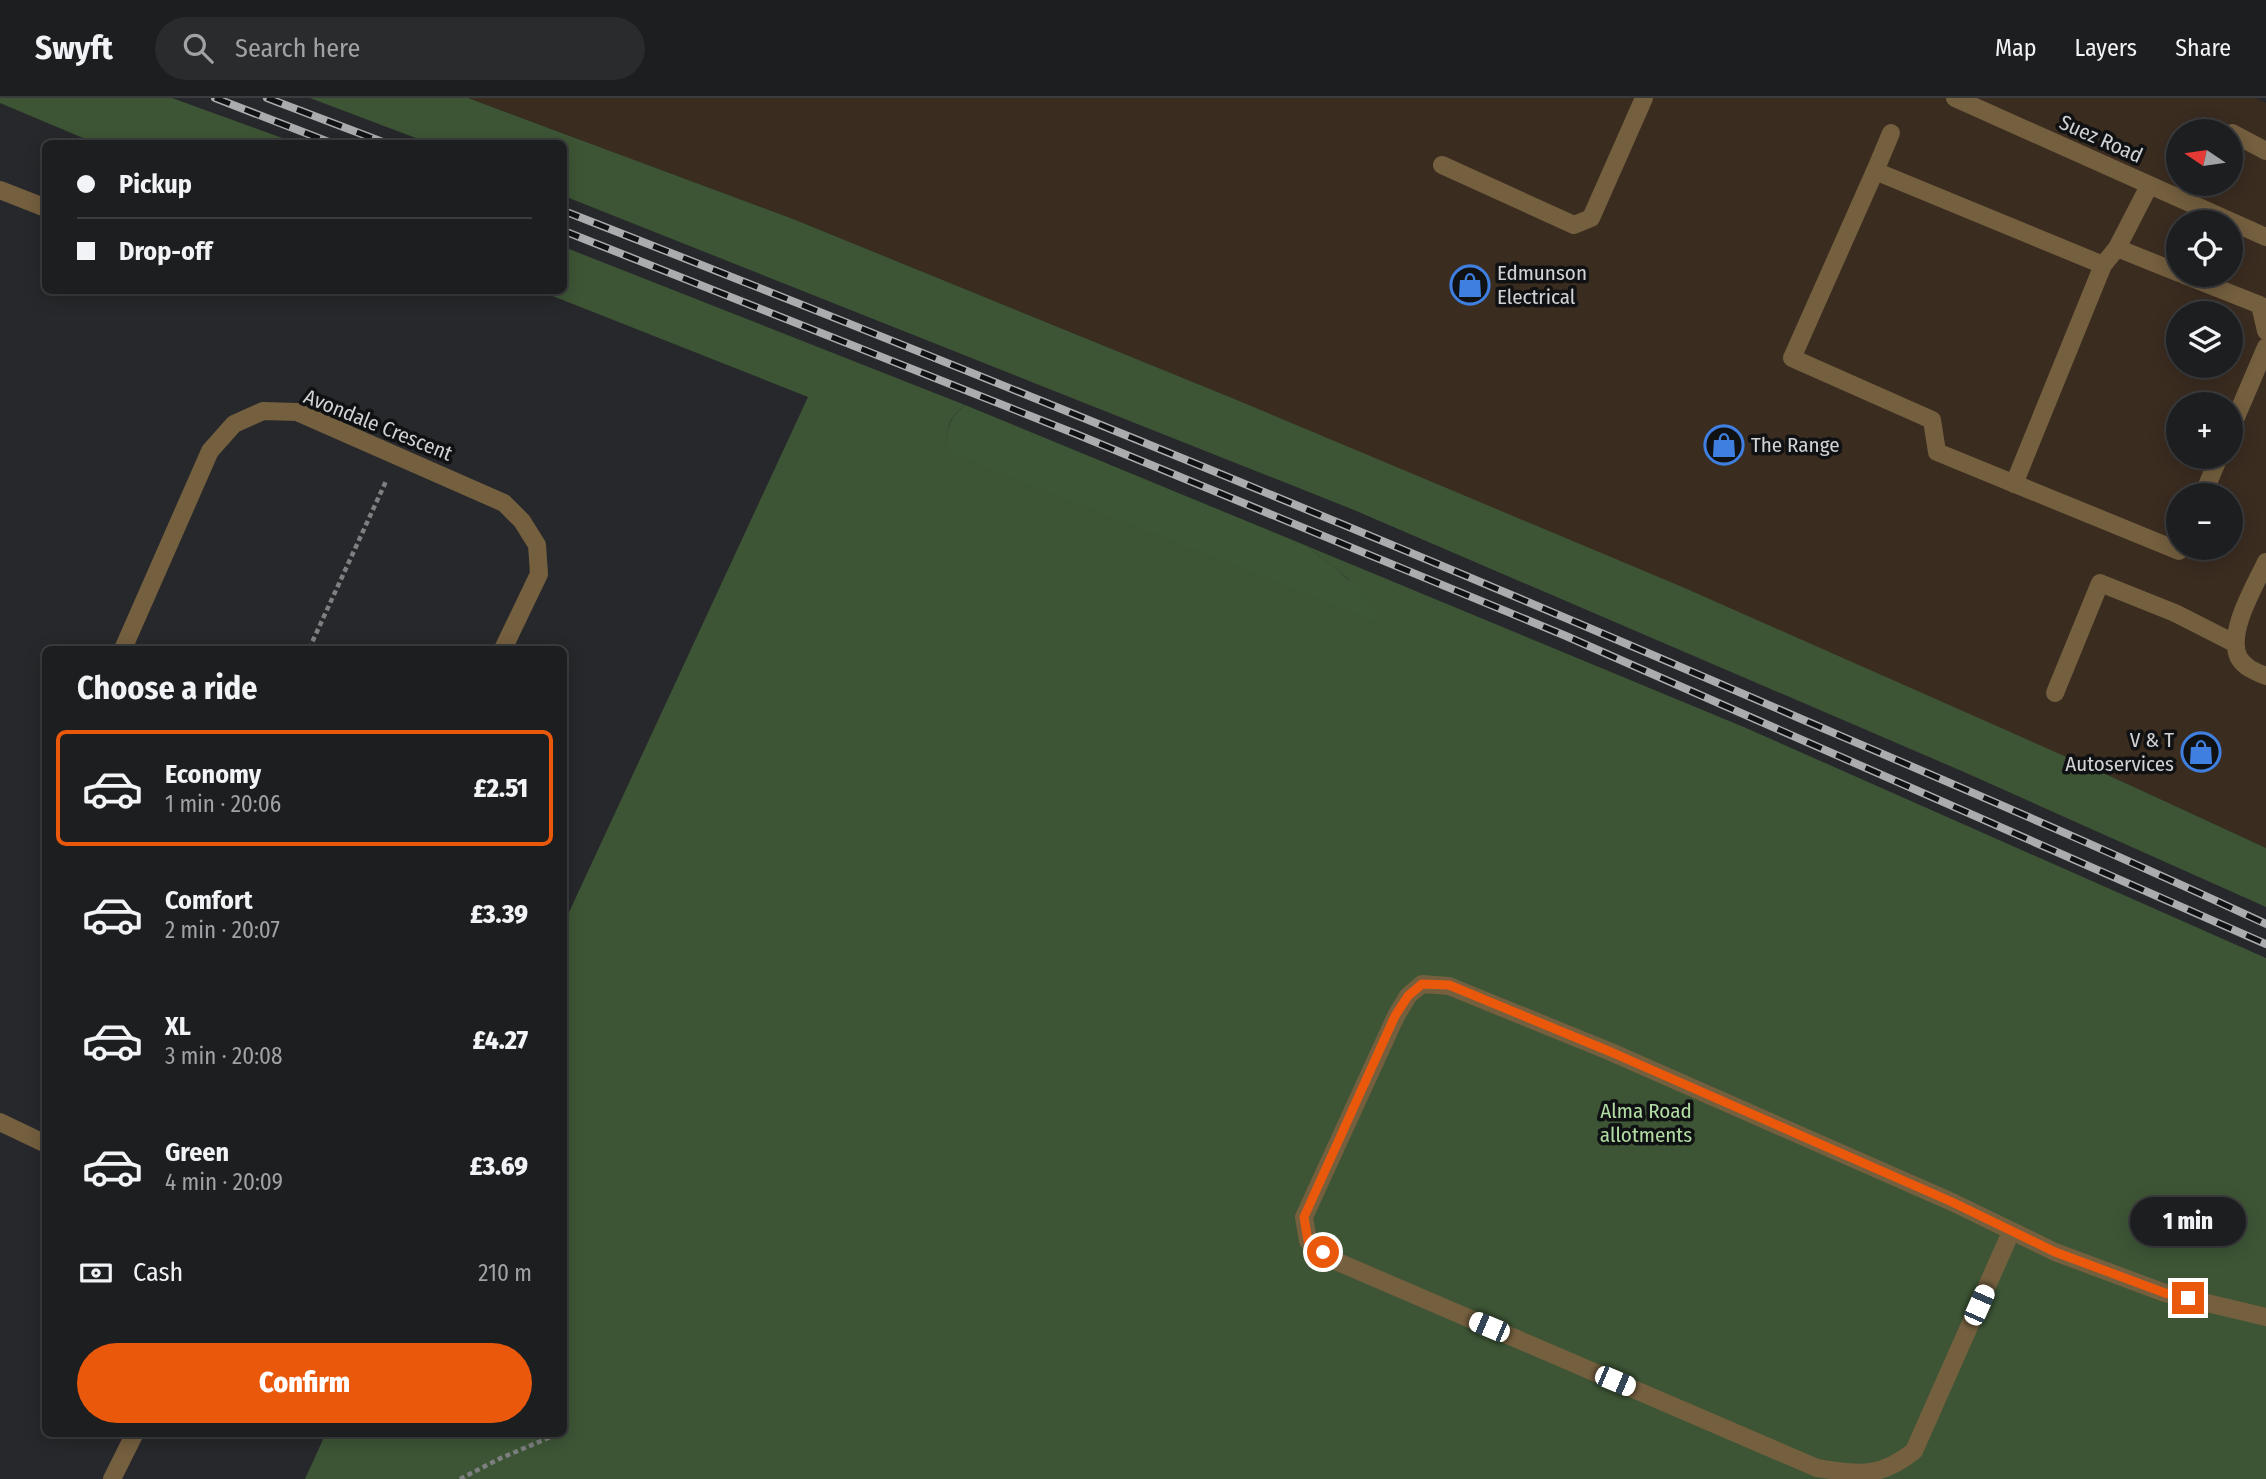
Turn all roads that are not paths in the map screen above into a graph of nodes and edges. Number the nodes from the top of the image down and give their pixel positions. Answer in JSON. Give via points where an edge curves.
{"nodes":[{"id":1,"x":1644,"y":98,"type":"edge"},
{"id":2,"x":1955,"y":98,"type":"edge"},
{"id":3,"x":1891,"y":133,"type":"dead end"},
{"id":4,"x":2244,"y":139,"type":"edge"},
{"id":5,"x":2266,"y":151,"type":"edge"},
{"id":6,"x":1442,"y":165,"type":"dead end"},
{"id":7,"x":1875,"y":171,"type":"junction"},
{"id":8,"x":2149,"y":186,"type":"junction"},
{"id":9,"x":0,"y":190,"type":"edge"},
{"id":10,"x":42,"y":206,"type":"edge"},
{"id":11,"x":2266,"y":237,"type":"edge"},
{"id":12,"x":2117,"y":248,"type":"junction"},
{"id":13,"x":2103,"y":265,"type":"junction"},
{"id":14,"x":2166,"y":268,"type":"edge"},
{"id":15,"x":2214,"y":287,"type":"edge"},
{"id":16,"x":2266,"y":331,"type":"edge"},
{"id":17,"x":2266,"y":347,"type":"edge"},
{"id":18,"x":2243,"y":401,"type":"edge"},
{"id":19,"x":2014,"y":484,"type":"junction"},
{"id":20,"x":2166,"y":546,"type":"edge"},
{"id":21,"x":2266,"y":562,"type":"edge"},
{"id":22,"x":2234,"y":643,"type":"junction"},
{"id":23,"x":124,"y":646,"type":"edge"},
{"id":24,"x":504,"y":646,"type":"edge"},
{"id":25,"x":2266,"y":676,"type":"edge"},
{"id":26,"x":2055,"y":693,"type":"dead end"},
{"id":27,"x":0,"y":1122,"type":"edge"},
{"id":28,"x":42,"y":1142,"type":"edge"},
{"id":29,"x":2011,"y":1233,"type":"junction"},
{"id":30,"x":2266,"y":1317,"type":"edge"},
{"id":31,"x":133,"y":1437,"type":"edge"},
{"id":32,"x":112,"y":1479,"type":"edge"}],
"edges":[{"from":1,"to":6,"type":"street","via":[[1591,218],[1574,225]]},
{"from":2,"to":8,"type":"street","name":"Suez Road"},
{"from":3,"to":7,"type":"street"},
{"from":4,"to":5,"type":"street"},
{"from":7,"to":13,"type":"street"},
{"from":7,"to":19,"type":"street","via":[[1792,358],[1933,420],[1937,452]]},
{"from":8,"to":11,"type":"street","name":"Suez Road"},
{"from":8,"to":12,"type":"street"},
{"from":9,"to":10,"type":"street"},
{"from":12,"to":13,"type":"street"},
{"from":12,"to":14,"type":"street"},
{"from":13,"to":19,"type":"street"},
{"from":15,"to":16,"type":"street","via":[[2260,305]]},
{"from":17,"to":18,"type":"street"},
{"from":19,"to":20,"type":"street"},
{"from":21,"to":22,"type":"street"},
{"from":22,"to":25,"type":"street","via":[[2240,660]]},
{"from":22,"to":26,"type":"street","via":[[2100,583]]},
{"from":23,"to":24,"type":"street","name":"Avondale Crescent","via":[[210,451],[234,424],[263,411],[297,412],[504,503],[523,521],[537,545],[539,574]]},
{"from":27,"to":28,"type":"street"},
{"from":29,"to":29,"type":"street","via":[[1952,1202],[1611,1052],[1449,985],[1422,984],[1395,1016],[1304,1217],[1308,1241],[1338,1262],[1817,1468],[1850,1472],[1875,1472],[1896,1465],[1914,1451]]},
{"from":29,"to":30,"type":"street","via":[[2165,1293]]},
{"from":31,"to":32,"type":"street"}]}
